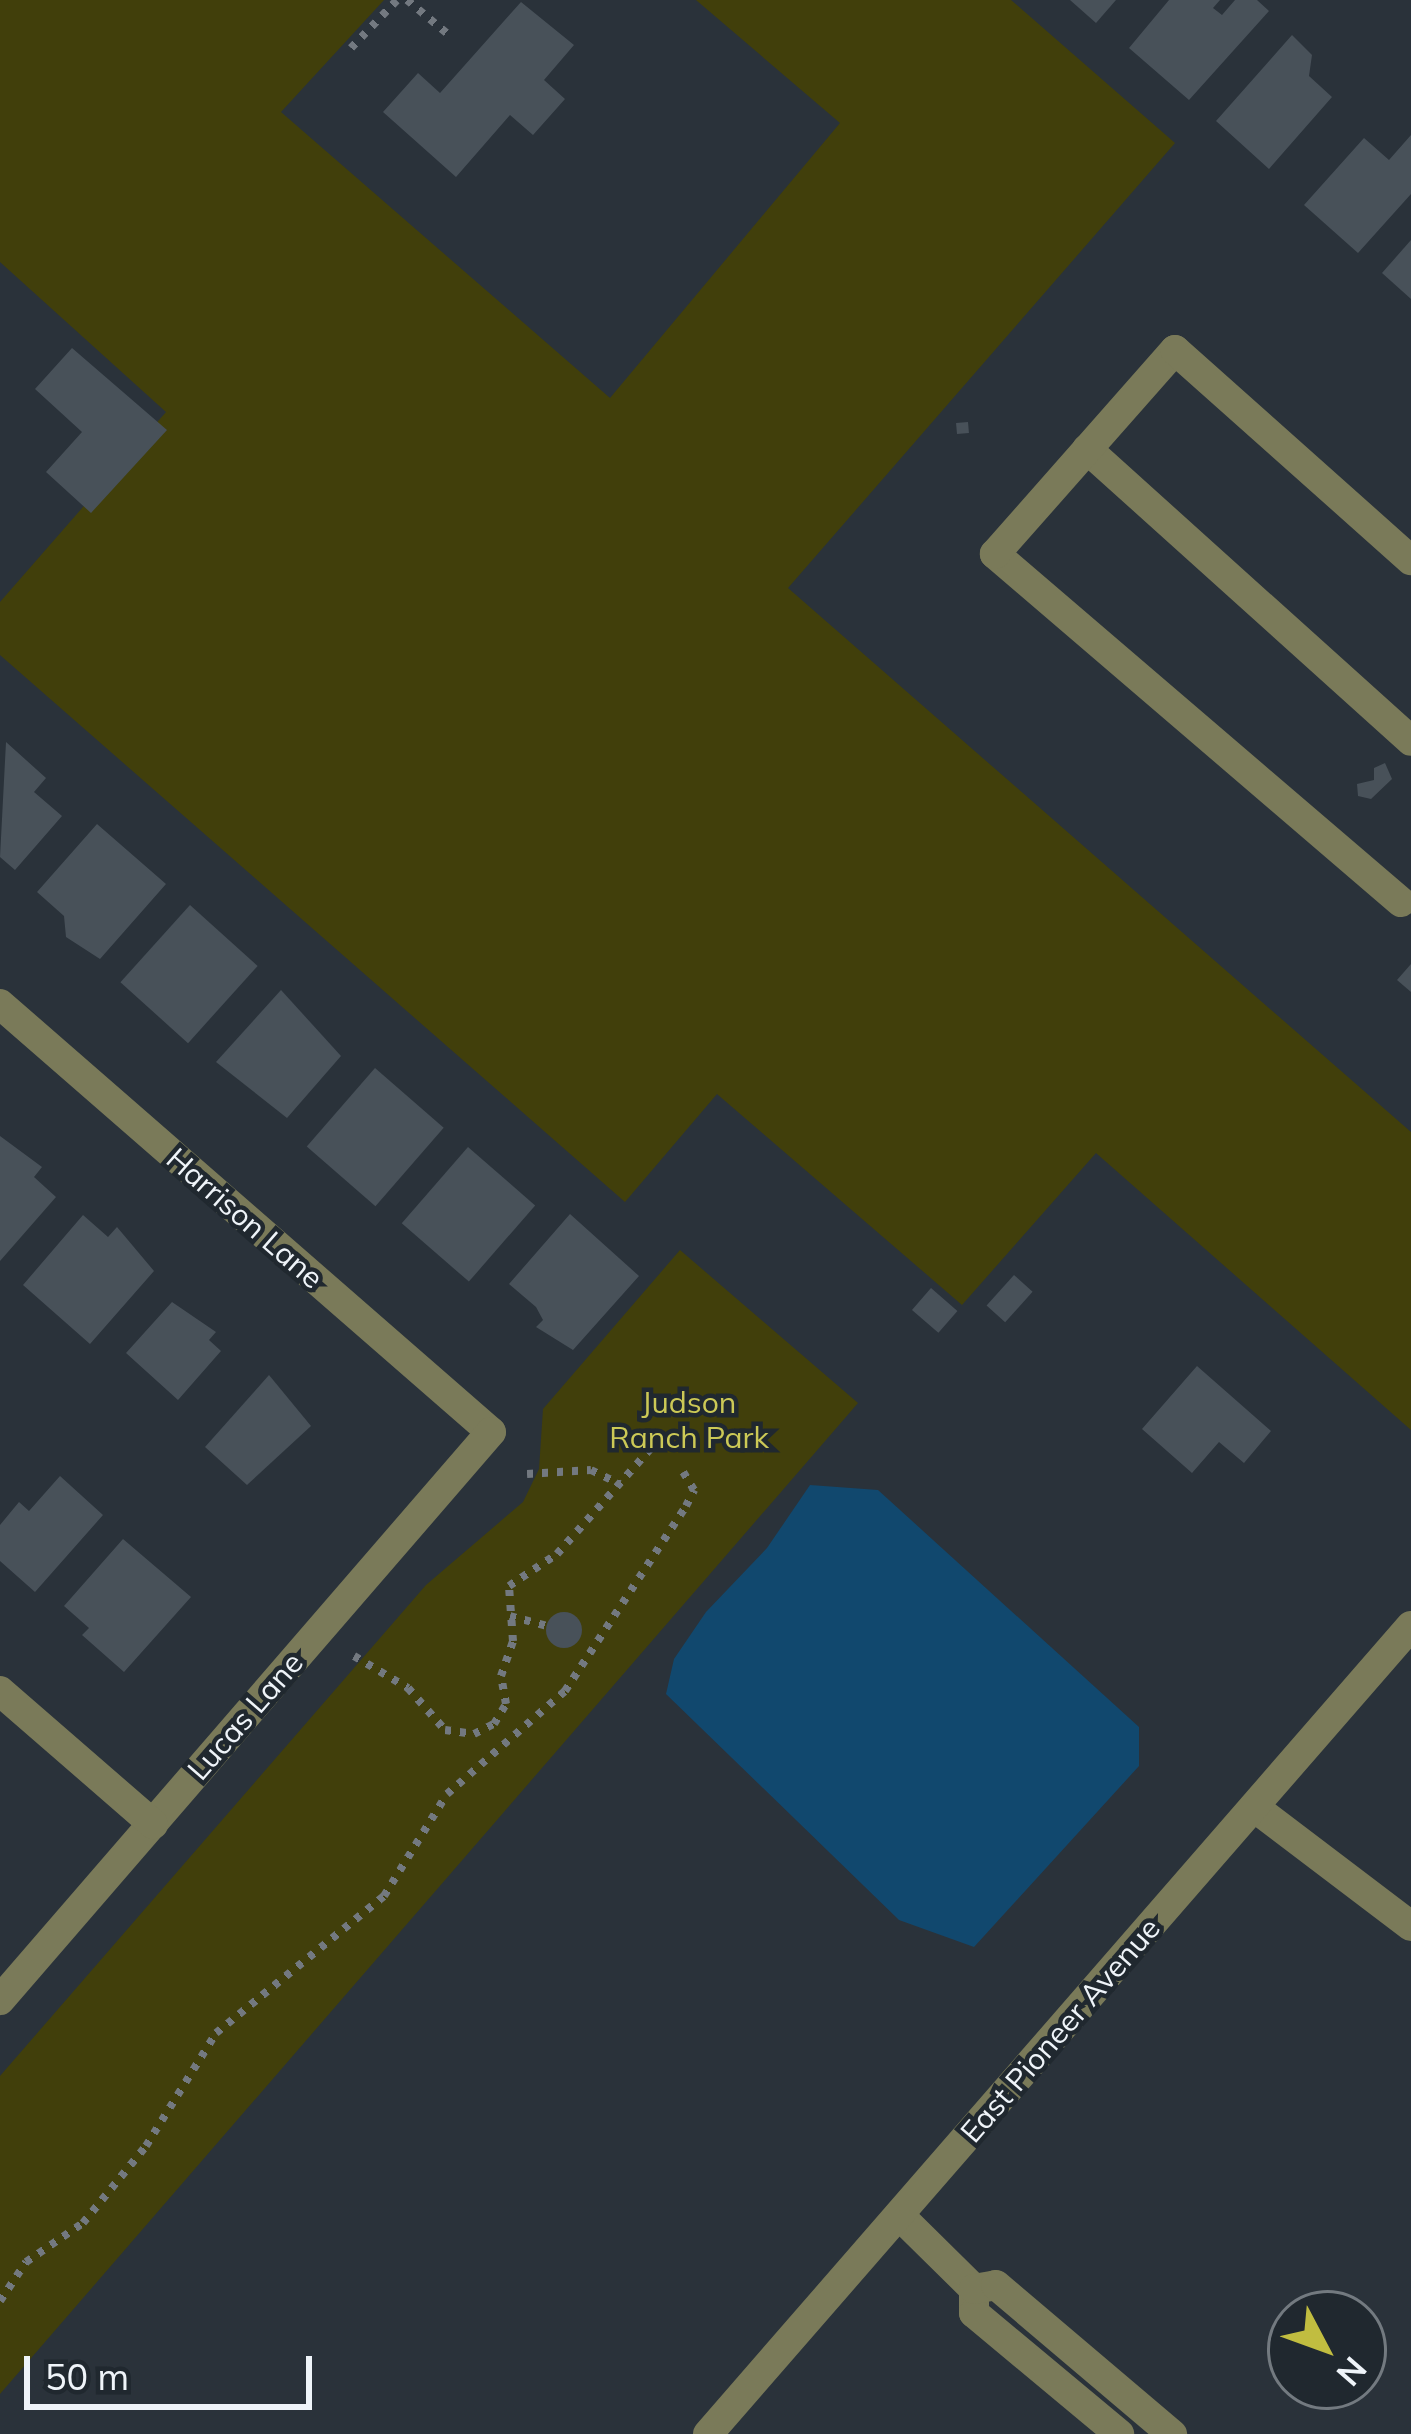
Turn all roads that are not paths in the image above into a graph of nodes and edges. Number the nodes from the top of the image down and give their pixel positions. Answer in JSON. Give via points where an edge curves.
{"nodes":[{"id":1,"x":1088,"y":449,"type":"junction"},
{"id":2,"x":1411,"y":560,"type":"edge"},
{"id":3,"x":1411,"y":741,"type":"edge"},
{"id":4,"x":1401,"y":902,"type":"dead end"},
{"id":5,"x":0,"y":1004,"type":"edge"},
{"id":6,"x":490,"y":1432,"type":"joint"},
{"id":7,"x":1411,"y":1627,"type":"edge"},
{"id":8,"x":0,"y":1691,"type":"edge"},
{"id":9,"x":1254,"y":1808,"type":"junction"},
{"id":10,"x":153,"y":1824,"type":"junction"},
{"id":11,"x":1411,"y":1926,"type":"edge"},
{"id":12,"x":0,"y":2000,"type":"edge"},
{"id":13,"x":899,"y":2215,"type":"junction"},
{"id":14,"x":974,"y":2289,"type":"junction"},
{"id":15,"x":1029,"y":2314,"type":"junction"},
{"id":16,"x":1006,"y":2339,"type":"junction"},
{"id":17,"x":708,"y":2434,"type":"edge"},
{"id":18,"x":1119,"y":2434,"type":"edge"},
{"id":19,"x":1172,"y":2434,"type":"edge"}],
"edges":[{"from":1,"to":2,"type":"street","via":[[1175,350]]},
{"from":1,"to":3,"type":"street"},
{"from":1,"to":4,"type":"street","via":[[995,554]]},
{"from":5,"to":6,"type":"street","name":"Harrison Lane"},
{"from":6,"to":10,"type":"street","name":"Lucas Lane"},
{"from":7,"to":9,"type":"street","name":"East Pioneer Avenue"},
{"from":8,"to":10,"type":"street"},
{"from":9,"to":11,"type":"street"},
{"from":9,"to":13,"type":"street","name":"East Pioneer Avenue"},
{"from":10,"to":12,"type":"street","name":"Lucas Lane"},
{"from":13,"to":14,"type":"street"},
{"from":13,"to":17,"type":"street","name":"East Pioneer Avenue"},
{"from":14,"to":15,"type":"street","via":[[996,2285]]},
{"from":14,"to":16,"type":"street","via":[[974,2313]]},
{"from":15,"to":16,"type":"street"},
{"from":15,"to":19,"type":"street"},
{"from":16,"to":18,"type":"street"}]}
